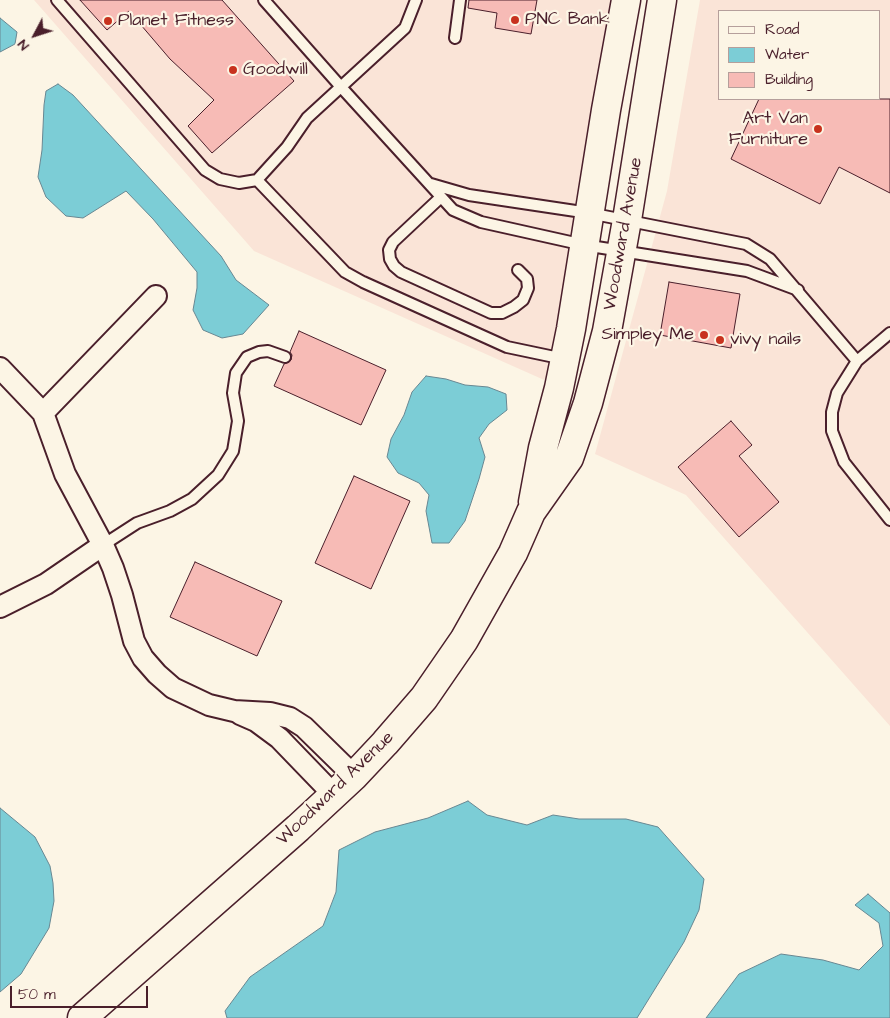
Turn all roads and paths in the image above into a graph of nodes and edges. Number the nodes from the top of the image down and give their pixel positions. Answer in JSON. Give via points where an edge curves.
{"nodes":[{"id":1,"x":57,"y":0,"type":"edge"},
{"id":2,"x":264,"y":0,"type":"edge"},
{"id":3,"x":416,"y":0,"type":"edge"},
{"id":4,"x":460,"y":0,"type":"edge"},
{"id":5,"x":626,"y":0,"type":"edge"},
{"id":6,"x":662,"y":0,"type":"edge"},
{"id":7,"x":455,"y":38,"type":"dead end"},
{"id":8,"x":341,"y":87,"type":"junction"},
{"id":9,"x":257,"y":180,"type":"junction"},
{"id":10,"x":428,"y":184,"type":"junction"},
{"id":11,"x":441,"y":197,"type":"junction"},
{"id":12,"x":589,"y":213,"type":"junction"},
{"id":13,"x":627,"y":220,"type":"junction"},
{"id":14,"x":584,"y":245,"type":"junction"},
{"id":15,"x":620,"y":251,"type":"junction"},
{"id":16,"x":518,"y":270,"type":"dead end"},
{"id":17,"x":798,"y":290,"type":"junction"},
{"id":18,"x":156,"y":296,"type":"dead end"},
{"id":19,"x":890,"y":332,"type":"edge"},
{"id":20,"x":285,"y":357,"type":"dead end"},
{"id":21,"x":565,"y":359,"type":"junction"},
{"id":22,"x":857,"y":361,"type":"junction"},
{"id":23,"x":0,"y":368,"type":"edge"},
{"id":24,"x":43,"y":413,"type":"junction"},
{"id":25,"x":531,"y":512,"type":"junction"},
{"id":26,"x":890,"y":520,"type":"edge"},
{"id":27,"x":103,"y":545,"type":"junction"},
{"id":28,"x":0,"y":607,"type":"edge"},
{"id":29,"x":234,"y":711,"type":"junction"},
{"id":30,"x":354,"y":776,"type":"junction"},
{"id":31,"x":334,"y":795,"type":"junction"},
{"id":32,"x":82,"y":1018,"type":"edge"}],
"edges":[{"from":1,"to":9,"type":"lane","via":[[205,170],[220,179],[239,183]]},
{"from":2,"to":8,"type":"lane"},
{"from":3,"to":8,"type":"lane","via":[[405,28]]},
{"from":4,"to":7,"type":"lane"},
{"from":5,"to":12,"type":"main road","name":"Woodward Avenue"},
{"from":6,"to":13,"type":"main road","name":"Woodward Avenue"},
{"from":8,"to":9,"type":"lane","via":[[307,118],[287,147]]},
{"from":8,"to":10,"type":"lane"},
{"from":9,"to":21,"type":"lane","via":[[345,272],[506,346]]},
{"from":10,"to":11,"type":"lane"},
{"from":10,"to":12,"type":"lane","via":[[469,195]]},
{"from":11,"to":14,"type":"lane","via":[[454,210],[482,222]]},
{"from":11,"to":16,"type":"lane","via":[[393,242],[389,250],[394,266],[491,313],[502,313],[523,300],[528,288],[527,279]]},
{"from":12,"to":13,"type":"lane"},
{"from":12,"to":14,"type":"main road","name":"Woodward Avenue"},
{"from":13,"to":15,"type":"main road","name":"Woodward Avenue"},
{"from":13,"to":17,"type":"lane","via":[[746,244],[770,259]]},
{"from":14,"to":15,"type":"lane"},
{"from":14,"to":21,"type":"main road","name":"Woodward Avenue"},
{"from":15,"to":17,"type":"lane","via":[[747,271]]},
{"from":15,"to":25,"type":"main road","name":"Woodward Avenue","via":[[607,331],[570,458]]},
{"from":17,"to":22,"type":"lane"},
{"from":18,"to":24,"type":"street"},
{"from":19,"to":22,"type":"lane"},
{"from":20,"to":27,"type":"lane","via":[[268,351],[259,352],[247,357],[236,373],[233,393],[238,421],[233,450],[218,475],[192,499],[137,523]]},
{"from":21,"to":25,"type":"main road","name":"Woodward Avenue"},
{"from":22,"to":26,"type":"lane","via":[[837,393],[832,431],[844,462]]},
{"from":23,"to":24,"type":"street"},
{"from":24,"to":27,"type":"street","via":[[65,474]]},
{"from":25,"to":30,"type":"main road","name":"Woodward Avenue","via":[[513,553],[464,640],[424,698]]},
{"from":27,"to":28,"type":"street","via":[[46,584]]},
{"from":27,"to":29,"type":"street","via":[[122,595],[134,642],[143,658],[173,688],[209,706]]},
{"from":29,"to":30,"type":"street","via":[[290,718],[304,727]]},
{"from":29,"to":31,"type":"street","via":[[256,721],[279,738]]},
{"from":30,"to":31,"type":"main road","name":"Woodward Avenue"},
{"from":31,"to":32,"type":"main road","name":"Woodward Avenue"}]}
